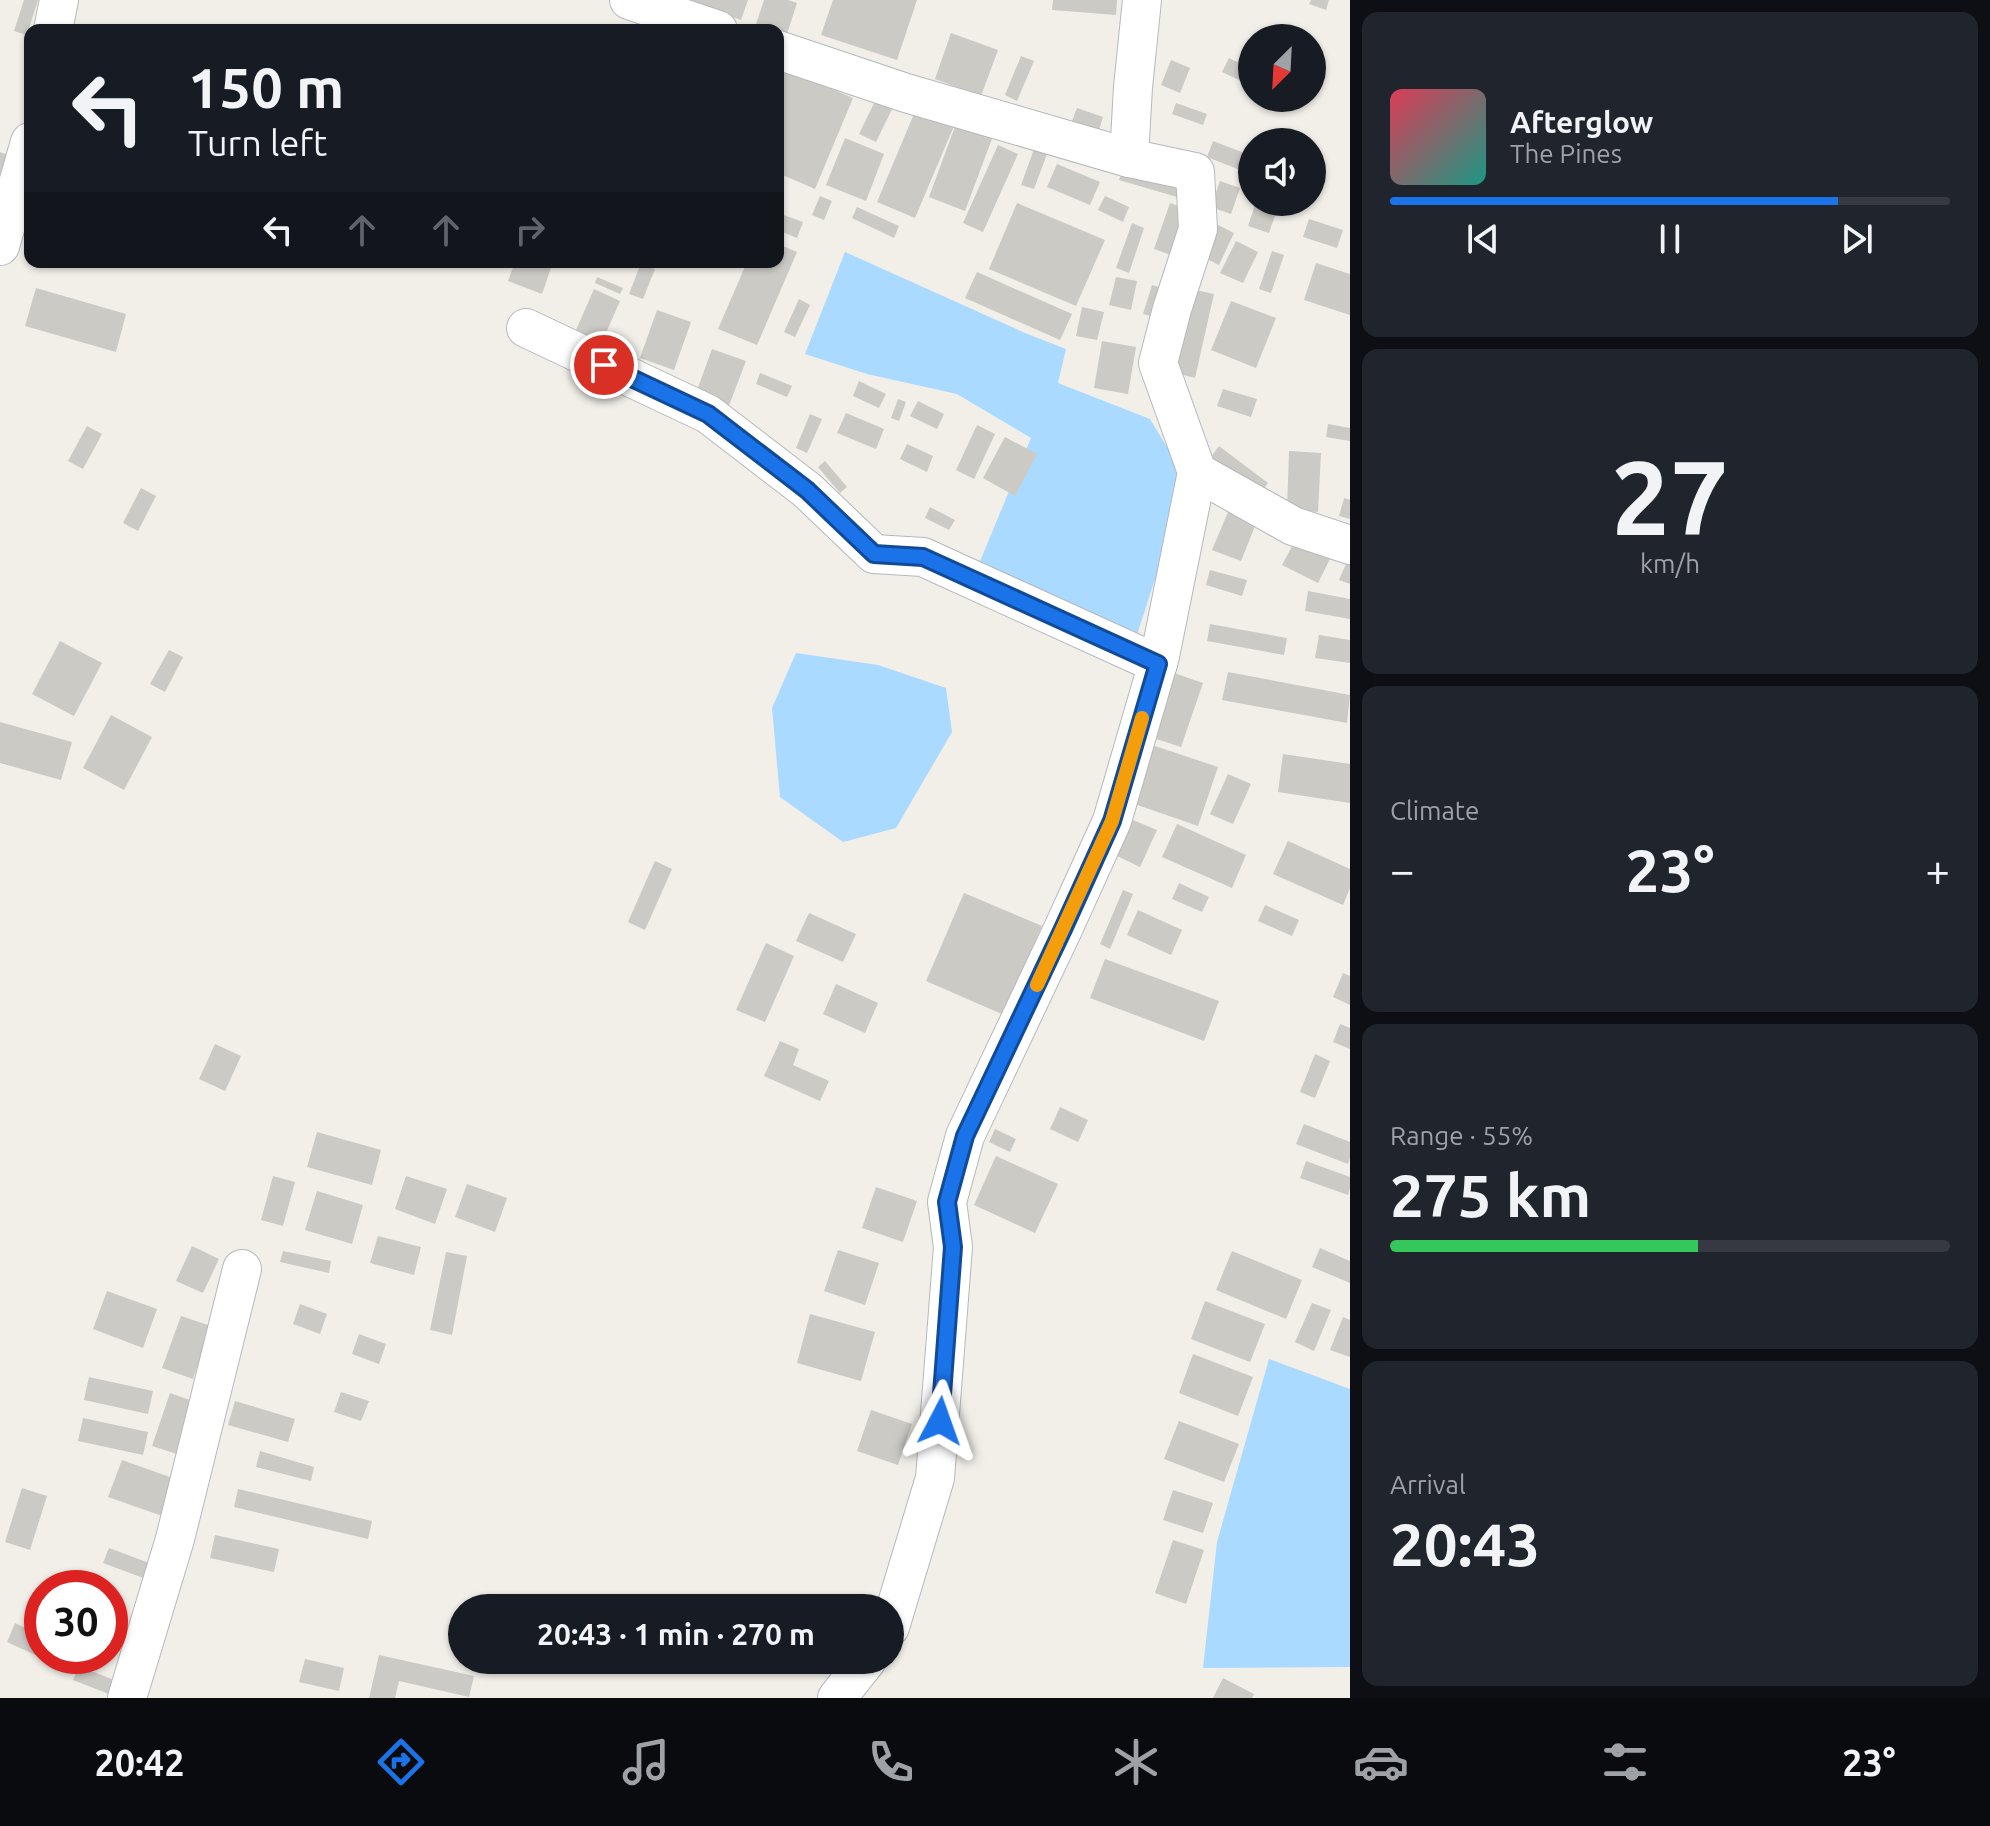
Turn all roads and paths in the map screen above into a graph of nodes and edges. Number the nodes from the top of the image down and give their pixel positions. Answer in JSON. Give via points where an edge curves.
{"nodes":[{"id":1,"x":59,"y":0,"type":"edge"},
{"id":2,"x":629,"y":0,"type":"edge"},
{"id":3,"x":1142,"y":0,"type":"edge"},
{"id":4,"x":54,"y":24,"type":"edge"},
{"id":5,"x":700,"y":24,"type":"edge"},
{"id":6,"x":784,"y":52,"type":"edge"},
{"id":7,"x":1129,"y":158,"type":"junction"},
{"id":8,"x":24,"y":163,"type":"edge"},
{"id":9,"x":0,"y":246,"type":"edge"},
{"id":10,"x":526,"y":328,"type":"dead end"},
{"id":11,"x":1197,"y":472,"type":"junction"},
{"id":12,"x":1350,"y":545,"type":"edge"},
{"id":13,"x":1158,"y":664,"type":"junction"},
{"id":14,"x":242,"y":1269,"type":"dead end"},
{"id":15,"x":900,"y":1594,"type":"edge"},
{"id":16,"x":856,"y":1674,"type":"edge"},
{"id":17,"x":127,"y":1698,"type":"edge"},
{"id":18,"x":837,"y":1698,"type":"edge"}],
"edges":[{"from":1,"to":4,"type":"street"},
{"from":2,"to":5,"type":"street"},
{"from":3,"to":7,"type":"street"},
{"from":6,"to":7,"type":"street"},
{"from":7,"to":11,"type":"street","via":[[1195,172],[1198,229],[1158,363]]},
{"from":8,"to":9,"type":"street"},
{"from":10,"to":13,"type":"street","via":[[708,414],[807,490],[874,554],[923,557]]},
{"from":11,"to":12,"type":"street","via":[[1293,526]]},
{"from":11,"to":13,"type":"street"},
{"from":13,"to":15,"type":"street","via":[[1112,821],[965,1136],[947,1202],[953,1247],[935,1478]]},
{"from":14,"to":17,"type":"street","via":[[175,1539]]},
{"from":16,"to":18,"type":"street"}]}
